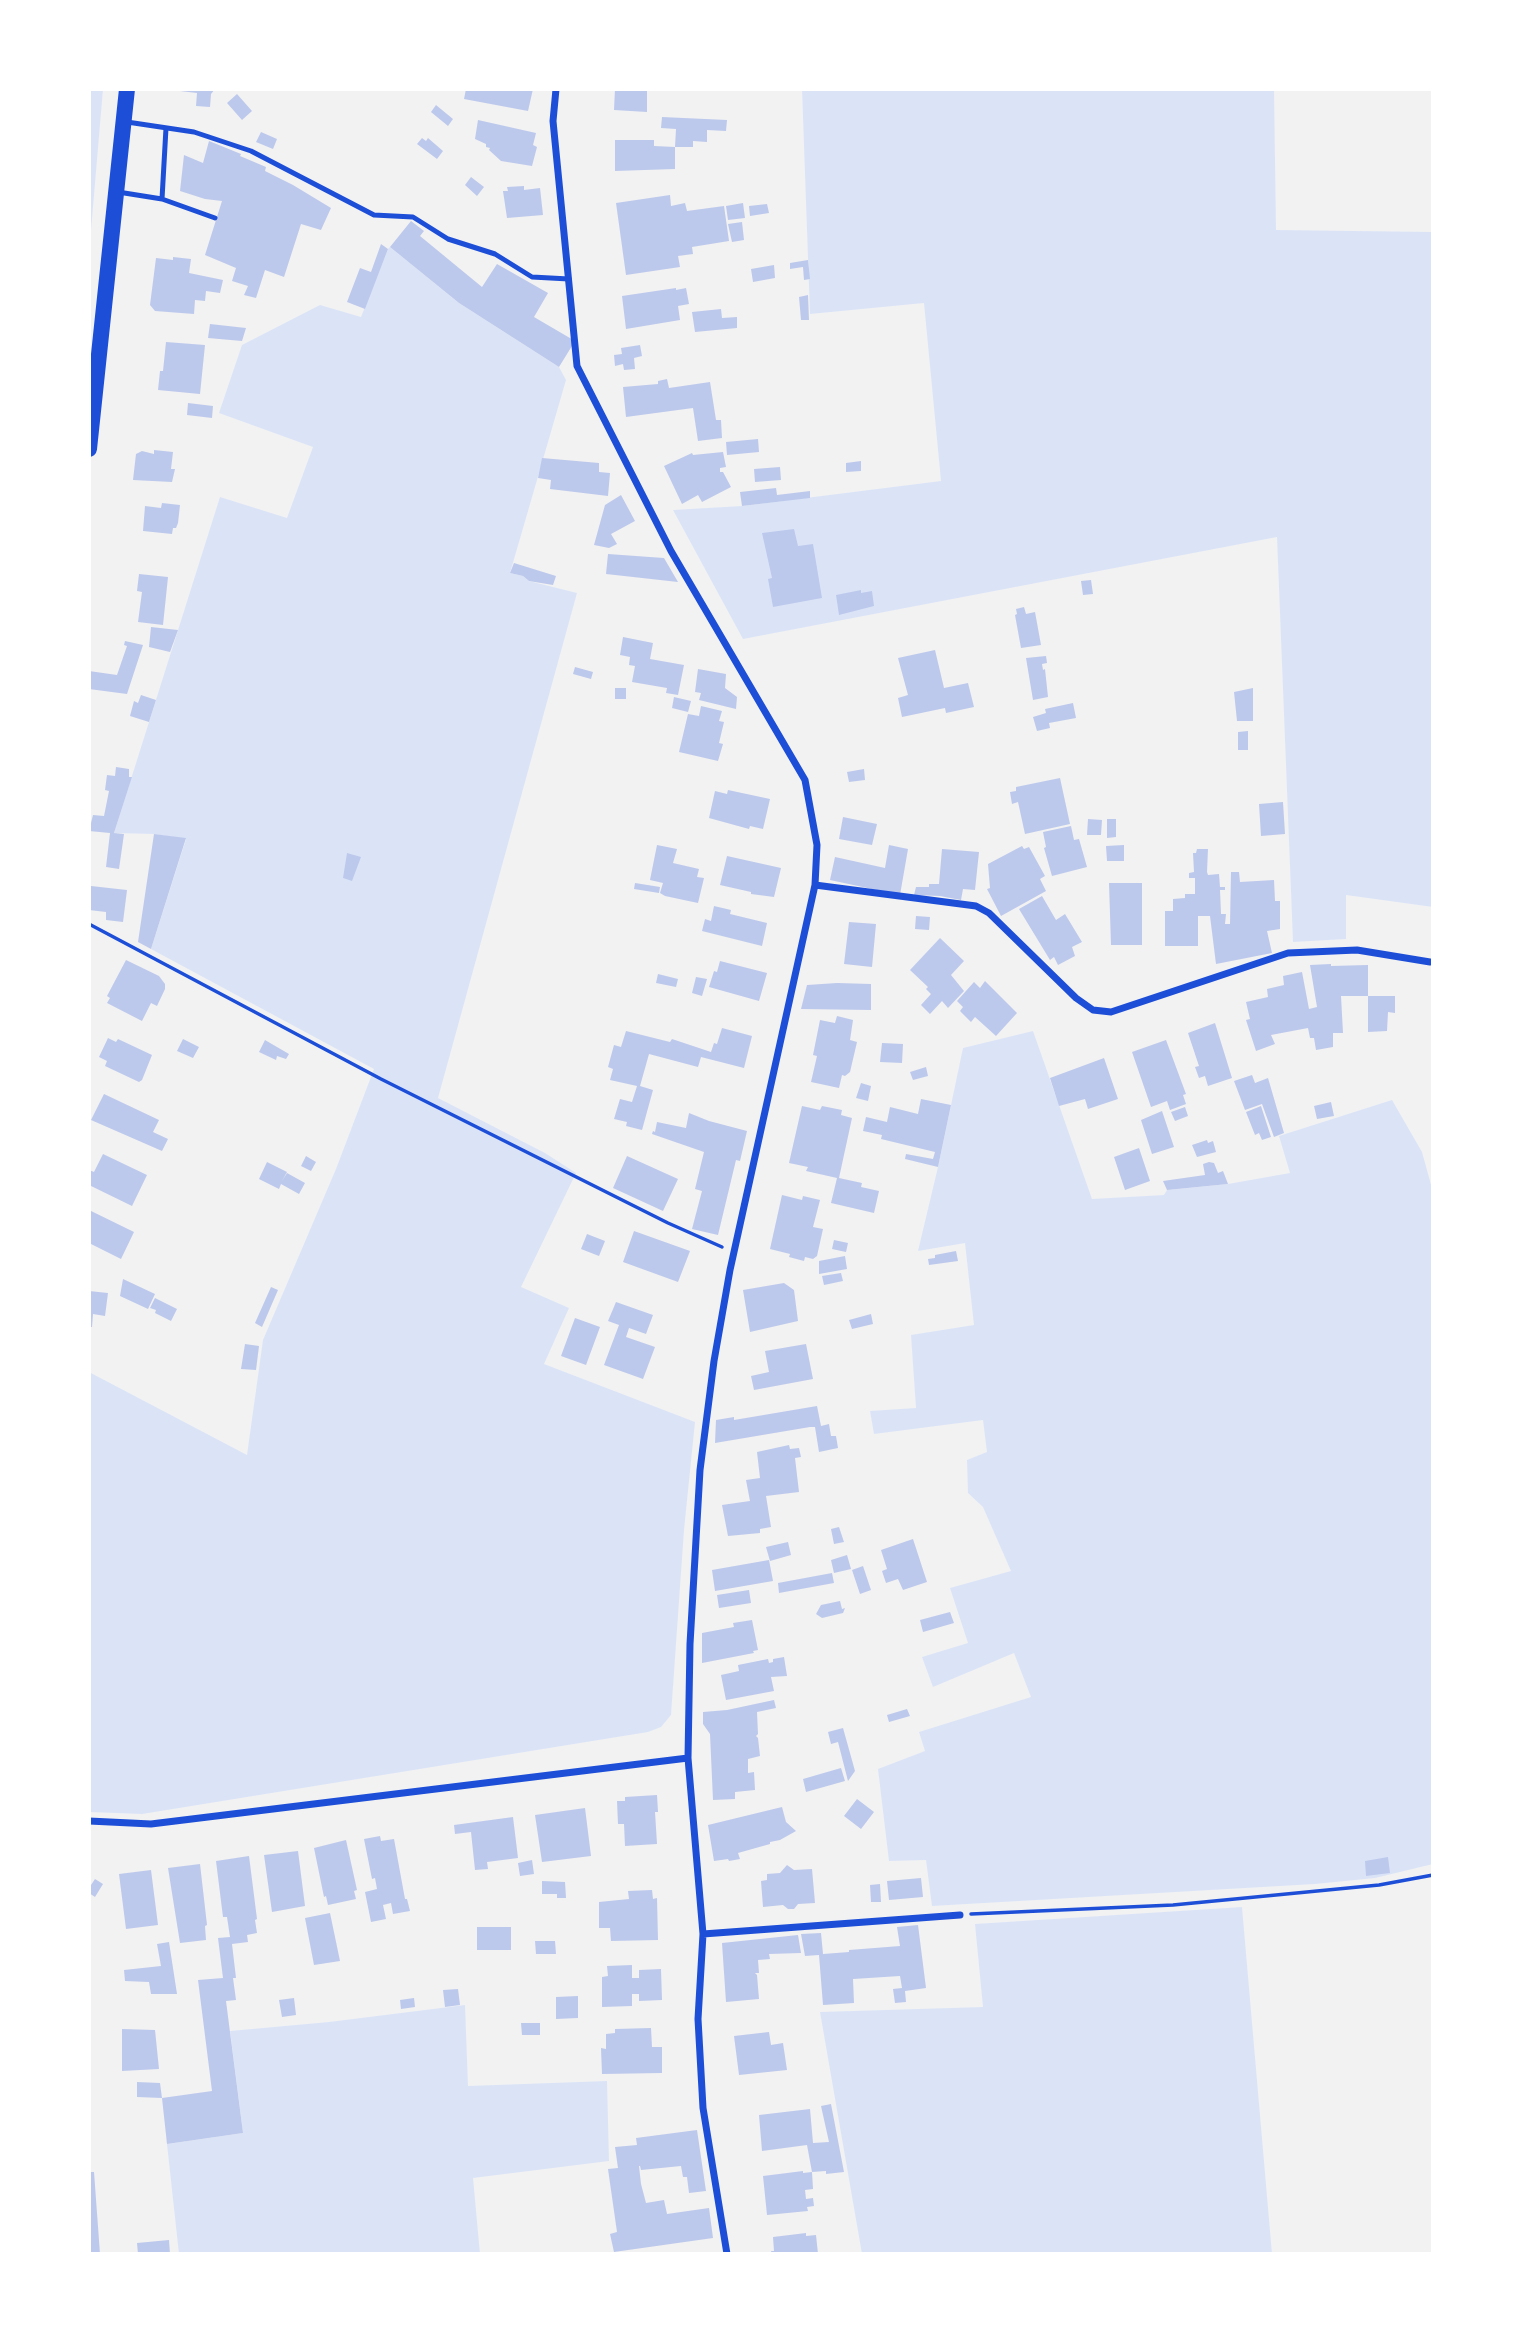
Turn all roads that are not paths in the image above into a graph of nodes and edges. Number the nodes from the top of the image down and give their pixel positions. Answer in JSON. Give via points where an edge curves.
{"nodes":[{"id":1,"x":127,"y":89,"type":"edge"},
{"id":2,"x":556,"y":89,"type":"edge"},
{"id":3,"x":124,"y":121,"type":"junction"},
{"id":4,"x":166,"y":128,"type":"junction"},
{"id":5,"x":116,"y":191,"type":"junction"},
{"id":6,"x":162,"y":199,"type":"junction"},
{"id":7,"x":215,"y":218,"type":"dead end"},
{"id":8,"x":569,"y":279,"type":"junction"},
{"id":9,"x":89,"y":449,"type":"edge"},
{"id":10,"x":815,"y":885,"type":"junction"},
{"id":11,"x":1430,"y":962,"type":"dead end"},
{"id":12,"x":688,"y":1758,"type":"junction"},
{"id":13,"x":89,"y":1821,"type":"edge"},
{"id":14,"x":960,"y":1914,"type":"road end"},
{"id":15,"x":703,"y":1934,"type":"junction"},
{"id":16,"x":727,"y":2254,"type":"edge"}],
"edges":[{"from":1,"to":3,"type":"main road"},
{"from":2,"to":8,"type":"street","via":[[553,121]]},
{"from":3,"to":4,"type":"lane"},
{"from":3,"to":5,"type":"main road"},
{"from":4,"to":6,"type":"lane"},
{"from":4,"to":8,"type":"lane","via":[[251,151],[374,215],[413,217],[448,239],[495,254],[532,276]]},
{"from":5,"to":6,"type":"lane"},
{"from":5,"to":9,"type":"main road"},
{"from":6,"to":7,"type":"lane"},
{"from":8,"to":10,"type":"street","via":[[577,366],[671,551],[805,780],[817,845]]},
{"from":10,"to":11,"type":"street","via":[[976,906],[1093,1010],[1111,1012],[1288,953],[1357,950]]},
{"from":10,"to":12,"type":"street","via":[[733,1252],[714,1361],[700,1470]]},
{"from":12,"to":13,"type":"street","via":[[151,1824]]},
{"from":12,"to":15,"type":"street"},
{"from":14,"to":15,"type":"street"},
{"from":15,"to":16,"type":"street","via":[[698,2019],[703,2108]]}]}
